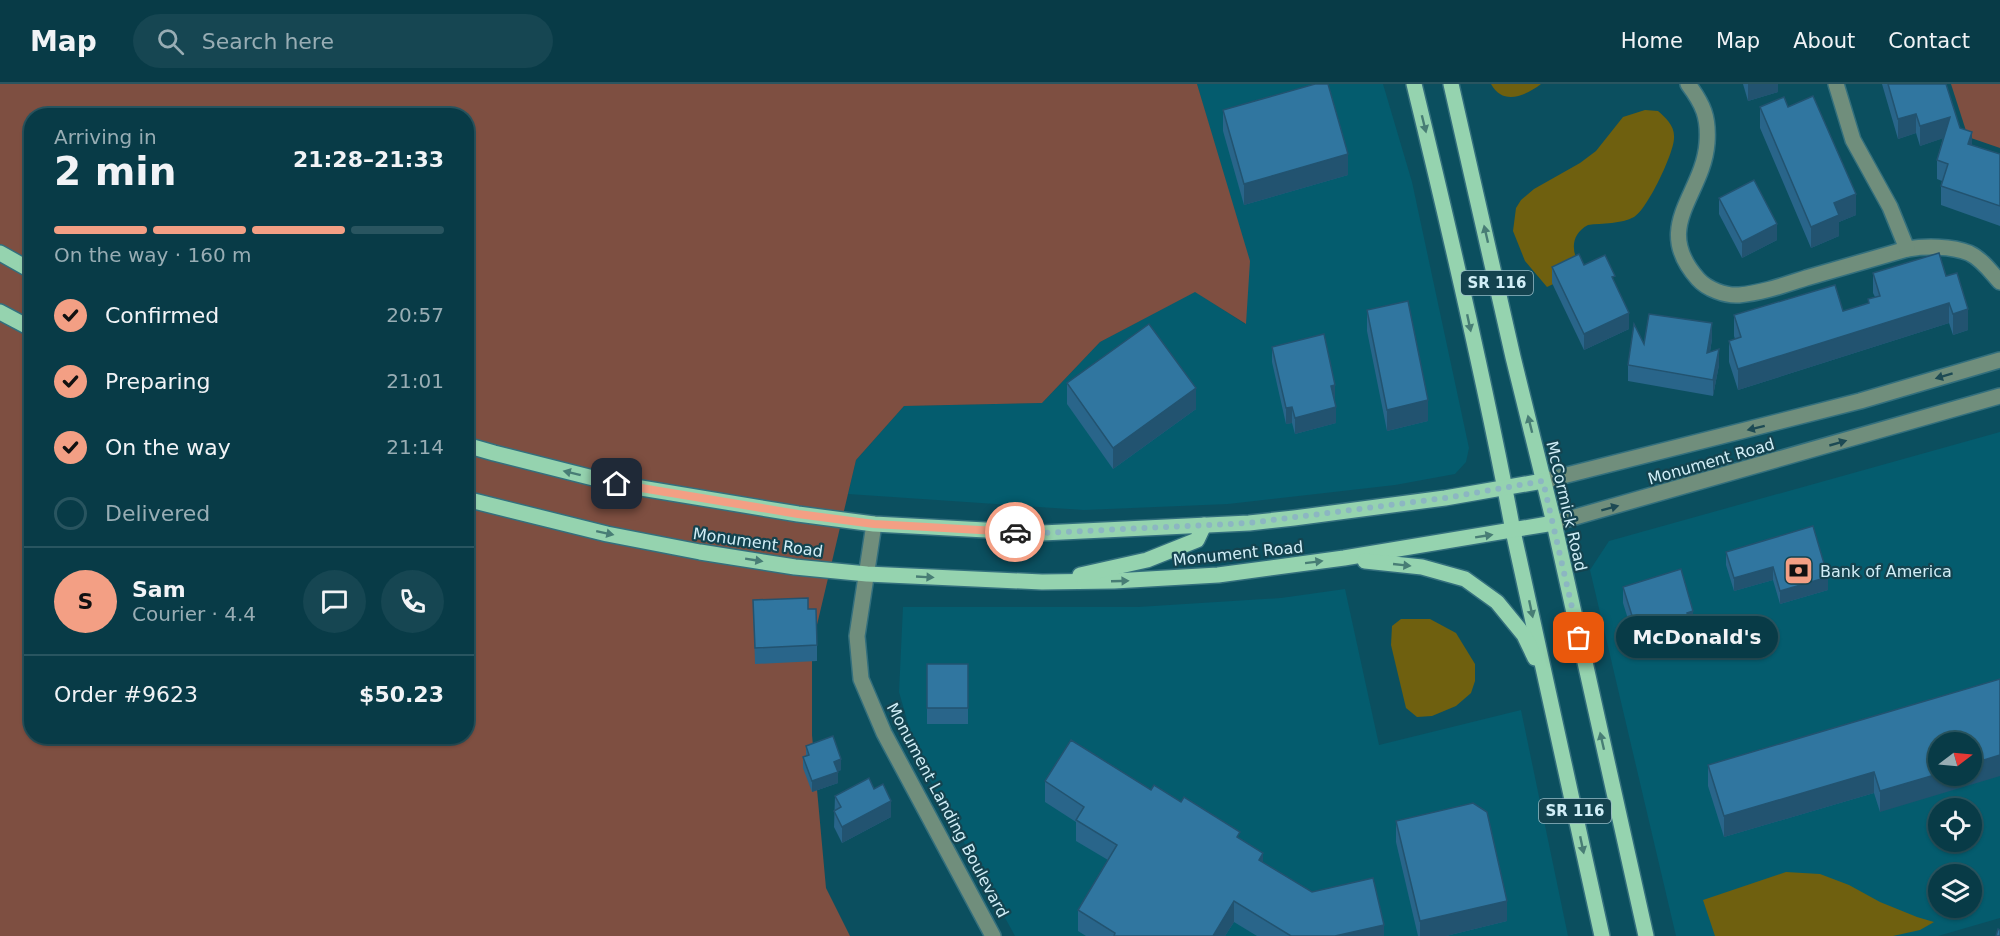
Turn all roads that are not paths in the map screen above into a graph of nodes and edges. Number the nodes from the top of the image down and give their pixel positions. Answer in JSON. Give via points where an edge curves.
{"nodes":[{"id":1,"x":1414,"y":84,"type":"edge"},
{"id":2,"x":1442,"y":84,"type":"edge"},
{"id":3,"x":1688,"y":84,"type":"edge"},
{"id":4,"x":1836,"y":84,"type":"edge"},
{"id":5,"x":1453,"y":91,"type":"edge"},
{"id":6,"x":1907,"y":249,"type":"junction"},
{"id":7,"x":0,"y":254,"type":"edge"},
{"id":8,"x":24,"y":267,"type":"edge"},
{"id":9,"x":2000,"y":282,"type":"edge"},
{"id":10,"x":0,"y":312,"type":"edge"},
{"id":11,"x":24,"y":325,"type":"edge"},
{"id":12,"x":2000,"y":360,"type":"edge"},
{"id":13,"x":2000,"y":396,"type":"edge"},
{"id":14,"x":474,"y":447,"type":"edge"},
{"id":15,"x":1543,"y":481,"type":"junction"},
{"id":16,"x":1505,"y":487,"type":"junction"},
{"id":17,"x":474,"y":501,"type":"edge"},
{"id":18,"x":874,"y":524,"type":"junction"},
{"id":19,"x":1554,"y":524,"type":"junction"},
{"id":20,"x":1204,"y":525,"type":"junction"},
{"id":21,"x":1514,"y":531,"type":"junction"},
{"id":22,"x":1344,"y":558,"type":"junction"},
{"id":23,"x":867,"y":574,"type":"junction"},
{"id":24,"x":1042,"y":582,"type":"junction"},
{"id":25,"x":1547,"y":686,"type":"junction"},
{"id":26,"x":993,"y":936,"type":"edge"},
{"id":27,"x":1602,"y":936,"type":"edge"},
{"id":28,"x":1646,"y":936,"type":"edge"}],
"edges":[{"from":1,"to":16,"type":"main road","number":"SR 116","one_way":true},
{"from":2,"to":5,"type":"main road"},
{"from":3,"to":6,"type":"street","via":[[1707,114],[1707,142],[1700,172],[1681,216],[1679,244],[1683,259],[1701,283],[1721,294],[1768,290]]},
{"from":4,"to":6,"type":"street","via":[[1853,140],[1890,207]]},
{"from":15,"to":5,"type":"main road","name":"McCormick Road","number":"SR 116","one_way":true},
{"from":6,"to":9,"type":"street","via":[[1969,253]]},
{"from":7,"to":8,"type":"main road"},
{"from":10,"to":11,"type":"main road"},
{"from":12,"to":15,"type":"street","name":"Monument Road","one_way":true,"via":[[1860,401]]},
{"from":19,"to":13,"type":"street","name":"Monument Road","one_way":true},
{"from":18,"to":14,"type":"main road","name":"Monument Road","one_way":true,"via":[[617,484]]},
{"from":15,"to":16,"type":"main road","name":"Monument Road"},
{"from":15,"to":19,"type":"main road","name":"McCormick Road","number":"SR 116"},
{"from":16,"to":20,"type":"main road","name":"Monument Road","via":[[1294,518]]},
{"from":16,"to":21,"type":"main road","number":"SR 116"},
{"from":17,"to":23,"type":"main road","name":"Monument Road","one_way":true,"via":[[699,552]]},
{"from":18,"to":20,"type":"main road","name":"Monument Road","via":[[1042,533]]},
{"from":18,"to":23,"type":"street","name":"Monument Landing Boulevard"},
{"from":19,"to":21,"type":"main road","name":"Monument Road"},
{"from":28,"to":19,"type":"main road","name":"McCormick Road","number":"SR 116","one_way":true},
{"from":20,"to":24,"type":"main road","via":[[1197,540],[1147,560]]},
{"from":22,"to":21,"type":"main road","name":"Monument Road","one_way":true},
{"from":21,"to":25,"type":"main road","number":"SR 116","one_way":true},
{"from":24,"to":22,"type":"main road","name":"Monument Road","one_way":true,"via":[[1218,575]]},
{"from":22,"to":25,"type":"main road","one_way":true,"via":[[1422,567],[1465,579],[1497,602],[1524,635]]},
{"from":23,"to":24,"type":"main road","name":"Monument Road","one_way":true},
{"from":23,"to":26,"type":"street","name":"Monument Landing Boulevard","via":[[857,636],[861,679],[884,733]]},
{"from":25,"to":27,"type":"main road","number":"SR 116","one_way":true}]}
